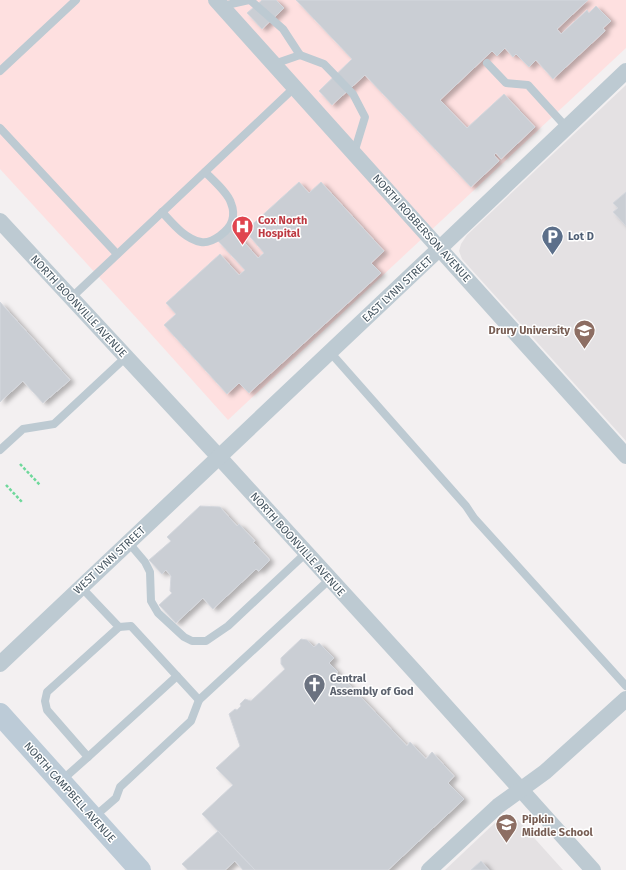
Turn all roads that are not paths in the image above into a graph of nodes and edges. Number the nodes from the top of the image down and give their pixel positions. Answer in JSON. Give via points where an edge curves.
{"nodes":[{"id":1,"x":76,"y":0,"type":"edge"},
{"id":2,"x":250,"y":0,"type":"edge"},
{"id":3,"x":219,"y":3,"type":"edge"},
{"id":4,"x":300,"y":55,"type":"junction"},
{"id":5,"x":487,"y":63,"type":"dead end"},
{"id":6,"x":274,"y":64,"type":"junction"},
{"id":7,"x":0,"y":71,"type":"edge"},
{"id":8,"x":626,"y":71,"type":"edge"},
{"id":9,"x":295,"y":87,"type":"junction"},
{"id":10,"x":0,"y":128,"type":"edge"},
{"id":11,"x":567,"y":128,"type":"junction"},
{"id":12,"x":354,"y":153,"type":"junction"},
{"id":13,"x":205,"y":172,"type":"junction"},
{"id":14,"x":162,"y":212,"type":"junction"},
{"id":15,"x":0,"y":221,"type":"edge"},
{"id":16,"x":440,"y":248,"type":"junction"},
{"id":17,"x":117,"y":254,"type":"junction"},
{"id":18,"x":71,"y":298,"type":"junction"},
{"id":19,"x":330,"y":352,"type":"junction"},
{"id":20,"x":126,"y":357,"type":"junction"},
{"id":21,"x":0,"y":450,"type":"edge"},
{"id":22,"x":626,"y":456,"type":"edge"},
{"id":23,"x":219,"y":457,"type":"junction"},
{"id":24,"x":128,"y":542,"type":"junction"},
{"id":25,"x":306,"y":553,"type":"junction"},
{"id":26,"x":330,"y":579,"type":"junction"},
{"id":27,"x":81,"y":586,"type":"junction"},
{"id":28,"x":119,"y":627,"type":"junction"},
{"id":29,"x":0,"y":664,"type":"edge"},
{"id":30,"x":177,"y":676,"type":"junction"},
{"id":31,"x":626,"y":686,"type":"edge"},
{"id":32,"x":626,"y":699,"type":"edge"},
{"id":33,"x":199,"y":700,"type":"junction"},
{"id":34,"x":0,"y":714,"type":"edge"},
{"id":35,"x":88,"y":757,"type":"junction"},
{"id":36,"x":61,"y":782,"type":"junction"},
{"id":37,"x":521,"y":790,"type":"junction"},
{"id":38,"x":93,"y":818,"type":"junction"},
{"id":39,"x":140,"y":870,"type":"edge"},
{"id":40,"x":429,"y":870,"type":"edge"},
{"id":41,"x":593,"y":870,"type":"edge"}],
"edges":[{"from":1,"to":7,"type":"lane"},
{"from":2,"to":3,"type":"lane"},
{"from":2,"to":4,"type":"lane","via":[[283,29]]},
{"from":3,"to":6,"type":"street","name":"NORTH ROBBERSON AVENUE"},
{"from":4,"to":6,"type":"lane"},
{"from":4,"to":12,"type":"lane","via":[[324,64],[353,94],[365,117]]},
{"from":5,"to":11,"type":"lane","via":[[506,83],[528,85]]},
{"from":6,"to":9,"type":"street","name":"NORTH ROBBERSON AVENUE"},
{"from":8,"to":11,"type":"street","name":"EAST LYNN STREET"},
{"from":9,"to":12,"type":"street","name":"NORTH ROBBERSON AVENUE"},
{"from":9,"to":13,"type":"lane"},
{"from":10,"to":17,"type":"lane"},
{"from":11,"to":16,"type":"street","name":"EAST LYNN STREET"},
{"from":12,"to":16,"type":"street","name":"NORTH ROBBERSON AVENUE"},
{"from":13,"to":14,"type":"lane"},
{"from":13,"to":14,"type":"lane","via":[[231,201],[234,212],[232,222],[226,231],[209,243],[200,242],[180,231]]},
{"from":14,"to":17,"type":"lane"},
{"from":15,"to":18,"type":"street","name":"NORTH BOONVILLE AVENUE"},
{"from":16,"to":19,"type":"street","name":"EAST LYNN STREET"},
{"from":16,"to":22,"type":"street","name":"NORTH ROBBERSON AVENUE"},
{"from":17,"to":18,"type":"lane"},
{"from":18,"to":20,"type":"street","name":"NORTH BOONVILLE AVENUE"},
{"from":19,"to":23,"type":"street","name":"EAST LYNN STREET"},
{"from":19,"to":31,"type":"lane","via":[[474,518]]},
{"from":20,"to":21,"type":"lane","via":[[54,424],[23,429]]},
{"from":20,"to":23,"type":"street","name":"NORTH BOONVILLE AVENUE"},
{"from":23,"to":24,"type":"street","name":"WEST LYNN STREET"},
{"from":23,"to":25,"type":"street","name":"NORTH BOONVILLE AVENUE"},
{"from":24,"to":25,"type":"lane","via":[[150,572],[151,601],[158,613],[192,641],[206,641],[228,626]]},
{"from":24,"to":27,"type":"street","name":"WEST LYNN STREET"},
{"from":25,"to":26,"type":"street","name":"NORTH BOONVILLE AVENUE"},
{"from":26,"to":33,"type":"lane"},
{"from":26,"to":37,"type":"street","name":"NORTH BOONVILLE AVENUE"},
{"from":27,"to":28,"type":"lane"},
{"from":27,"to":29,"type":"street","name":"WEST LYNN STREET"},
{"from":28,"to":30,"type":"lane","via":[[131,626]]},
{"from":28,"to":35,"type":"lane","via":[[47,692],[47,710]]},
{"from":30,"to":33,"type":"lane"},
{"from":30,"to":35,"type":"lane"},
{"from":32,"to":37,"type":"street","via":[[545,772]]},
{"from":33,"to":38,"type":"lane","via":[[191,721],[120,787],[116,798]]},
{"from":34,"to":36,"type":"main road","name":"NORTH CAMPBELL AVENUE"},
{"from":35,"to":36,"type":"lane"},
{"from":36,"to":38,"type":"main road","name":"NORTH CAMPBELL AVENUE"},
{"from":37,"to":40,"type":"street","via":[[498,806]]},
{"from":37,"to":41,"type":"street","name":"NORTH BOONVILLE AVENUE"},
{"from":38,"to":39,"type":"main road","name":"NORTH CAMPBELL AVENUE"}]}
